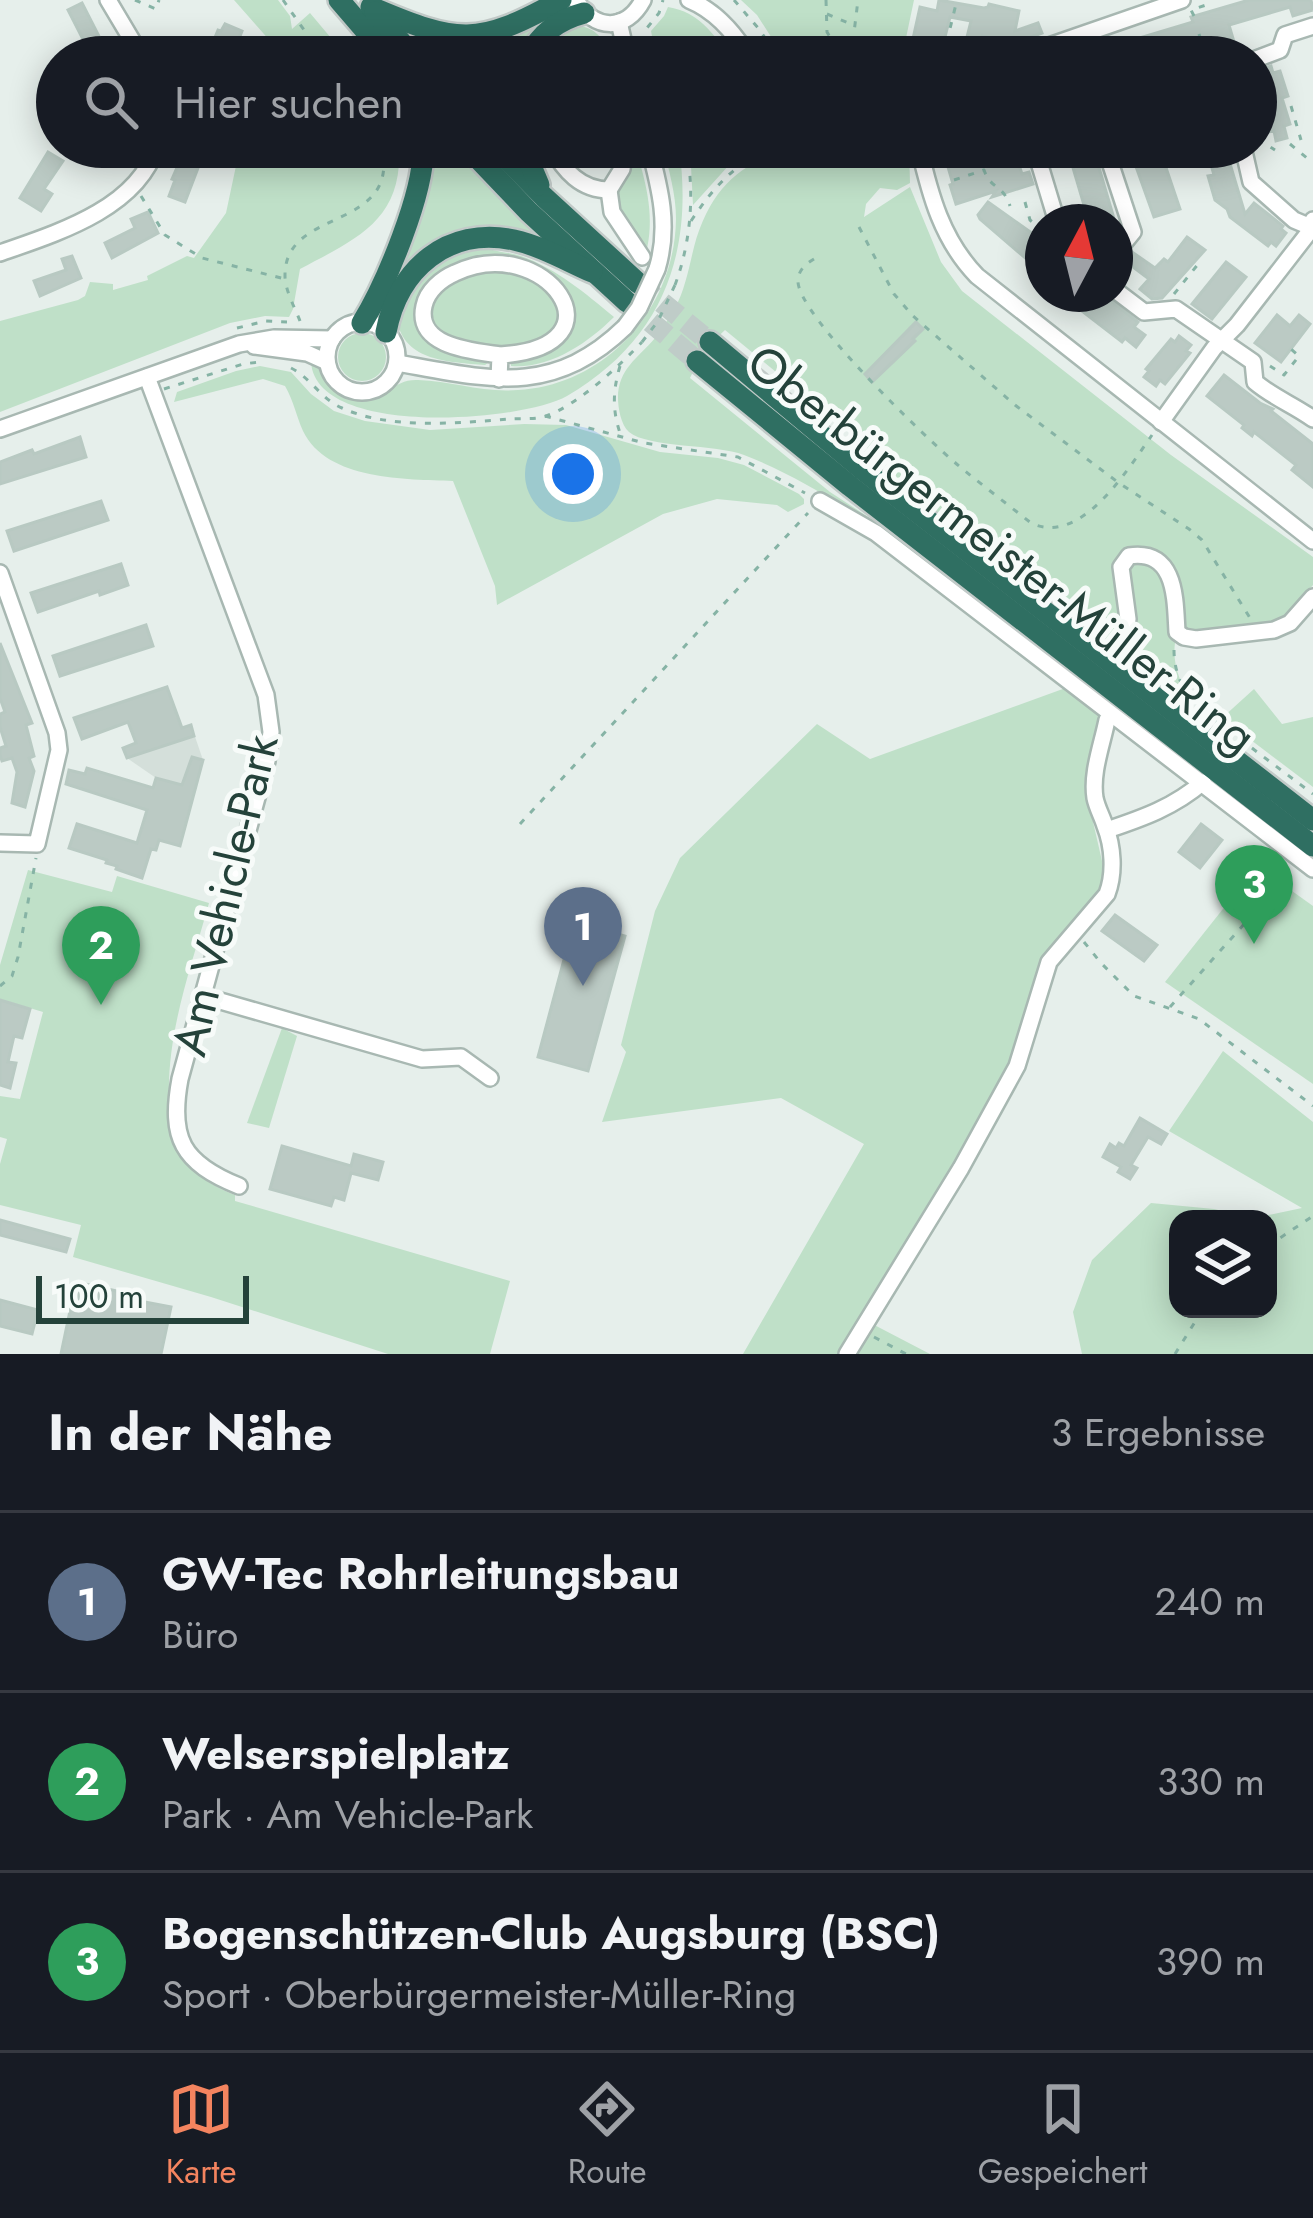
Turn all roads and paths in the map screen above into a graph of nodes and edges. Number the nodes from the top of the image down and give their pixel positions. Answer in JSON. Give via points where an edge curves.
{"nodes":[{"id":1,"x":108,"y":0,"type":"edge"},
{"id":2,"x":135,"y":0,"type":"edge"},
{"id":3,"x":160,"y":0,"type":"edge"},
{"id":4,"x":283,"y":0,"type":"edge"},
{"id":5,"x":339,"y":0,"type":"edge"},
{"id":6,"x":561,"y":0,"type":"edge"},
{"id":7,"x":643,"y":0,"type":"edge"},
{"id":8,"x":663,"y":0,"type":"edge"},
{"id":9,"x":689,"y":0,"type":"edge"},
{"id":10,"x":734,"y":0,"type":"edge"},
{"id":11,"x":826,"y":0,"type":"edge"},
{"id":12,"x":858,"y":0,"type":"edge"},
{"id":13,"x":957,"y":0,"type":"edge"},
{"id":14,"x":1182,"y":0,"type":"edge"},
{"id":15,"x":368,"y":3,"type":"edge"},
{"id":16,"x":1205,"y":5,"type":"dead end"},
{"id":17,"x":580,"y":6,"type":"edge"},
{"id":18,"x":824,"y":13,"type":"junction"},
{"id":19,"x":1194,"y":16,"type":"dead end"},
{"id":20,"x":619,"y":22,"type":"junction"},
{"id":21,"x":853,"y":25,"type":"junction"},
{"id":22,"x":1313,"y":26,"type":"edge"},
{"id":23,"x":129,"y":36,"type":"edge"},
{"id":24,"x":308,"y":36,"type":"edge"},
{"id":25,"x":370,"y":36,"type":"edge"},
{"id":26,"x":396,"y":36,"type":"edge"},
{"id":27,"x":543,"y":36,"type":"edge"},
{"id":28,"x":622,"y":36,"type":"edge"},
{"id":29,"x":648,"y":36,"type":"edge"},
{"id":30,"x":734,"y":36,"type":"edge"},
{"id":31,"x":764,"y":36,"type":"edge"},
{"id":32,"x":829,"y":36,"type":"edge"},
{"id":33,"x":852,"y":36,"type":"edge"},
{"id":34,"x":949,"y":36,"type":"edge"},
{"id":35,"x":1078,"y":36,"type":"edge"},
{"id":36,"x":1277,"y":51,"type":"edge"},
{"id":37,"x":1291,"y":106,"type":"dead end"},
{"id":38,"x":1301,"y":140,"type":"dead end"},
{"id":39,"x":1290,"y":144,"type":"dead end"},
{"id":40,"x":1313,"y":163,"type":"edge"},
{"id":41,"x":147,"y":168,"type":"edge"},
{"id":42,"x":383,"y":168,"type":"edge"},
{"id":43,"x":422,"y":168,"type":"edge"},
{"id":44,"x":488,"y":168,"type":"edge"},
{"id":45,"x":516,"y":168,"type":"edge"},
{"id":46,"x":532,"y":168,"type":"edge"},
{"id":47,"x":567,"y":168,"type":"edge"},
{"id":48,"x":622,"y":168,"type":"edge"},
{"id":49,"x":655,"y":168,"type":"edge"},
{"id":50,"x":687,"y":168,"type":"edge"},
{"id":51,"x":735,"y":168,"type":"edge"},
{"id":52,"x":926,"y":168,"type":"edge"},
{"id":53,"x":1041,"y":168,"type":"edge"},
{"id":54,"x":1112,"y":168,"type":"edge"},
{"id":55,"x":1248,"y":168,"type":"edge"},
{"id":56,"x":953,"y":180,"type":"dead end"},
{"id":57,"x":134,"y":184,"type":"junction"},
{"id":58,"x":609,"y":190,"type":"junction"},
{"id":59,"x":544,"y":197,"type":"junction"},
{"id":60,"x":1052,"y":204,"type":"edge"},
{"id":61,"x":1124,"y":204,"type":"edge"},
{"id":62,"x":1010,"y":206,"type":"dead end"},
{"id":63,"x":690,"y":223,"type":"junction"},
{"id":64,"x":1313,"y":225,"type":"edge"},
{"id":65,"x":859,"y":227,"type":"dead end"},
{"id":66,"x":0,"y":253,"type":"edge"},
{"id":67,"x":642,"y":257,"type":"dead end"},
{"id":68,"x":814,"y":259,"type":"dead end"},
{"id":69,"x":1199,"y":262,"type":"dead end"},
{"id":70,"x":592,"y":272,"type":"junction"},
{"id":71,"x":285,"y":279,"type":"junction"},
{"id":72,"x":641,"y":285,"type":"junction"},
{"id":73,"x":1133,"y":304,"type":"edge"},
{"id":74,"x":1176,"y":309,"type":"junction"},
{"id":75,"x":362,"y":322,"type":"junction"},
{"id":76,"x":300,"y":323,"type":"dead end"},
{"id":77,"x":386,"y":332,"type":"junction"},
{"id":78,"x":332,"y":339,"type":"junction"},
{"id":79,"x":1220,"y":340,"type":"junction"},
{"id":80,"x":239,"y":344,"type":"junction"},
{"id":81,"x":1292,"y":349,"type":"dead end"},
{"id":82,"x":500,"y":355,"type":"junction"},
{"id":83,"x":273,"y":362,"type":"dead end"},
{"id":84,"x":327,"y":362,"type":"junction"},
{"id":85,"x":397,"y":363,"type":"junction"},
{"id":86,"x":287,"y":365,"type":"dead end"},
{"id":87,"x":620,"y":365,"type":"junction"},
{"id":88,"x":1254,"y":370,"type":"junction"},
{"id":89,"x":499,"y":379,"type":"junction"},
{"id":90,"x":151,"y":385,"type":"junction"},
{"id":91,"x":545,"y":416,"type":"junction"},
{"id":92,"x":1313,"y":419,"type":"edge"},
{"id":93,"x":1161,"y":422,"type":"junction"},
{"id":94,"x":0,"y":429,"type":"edge"},
{"id":95,"x":620,"y":435,"type":"junction"},
{"id":96,"x":1119,"y":483,"type":"junction"},
{"id":97,"x":820,"y":501,"type":"junction"},
{"id":98,"x":1313,"y":541,"type":"edge"},
{"id":99,"x":0,"y":573,"type":"edge"},
{"id":100,"x":1313,"y":597,"type":"edge"},
{"id":101,"x":1178,"y":632,"type":"junction"},
{"id":102,"x":1257,"y":632,"type":"junction"},
{"id":103,"x":1121,"y":658,"type":"dead end"},
{"id":104,"x":1107,"y":720,"type":"dead end"},
{"id":105,"x":1202,"y":782,"type":"junction"},
{"id":106,"x":1313,"y":794,"type":"edge"},
{"id":107,"x":1313,"y":820,"type":"edge"},
{"id":108,"x":520,"y":824,"type":"dead end"},
{"id":109,"x":1107,"y":830,"type":"junction"},
{"id":110,"x":0,"y":843,"type":"edge"},
{"id":111,"x":37,"y":844,"type":"junction"},
{"id":112,"x":1313,"y":846,"type":"edge"},
{"id":113,"x":1313,"y":869,"type":"edge"},
{"id":114,"x":1246,"y":922,"type":"dead end"},
{"id":115,"x":1076,"y":930,"type":"junction"},
{"id":116,"x":0,"y":986,"type":"edge"},
{"id":117,"x":203,"y":996,"type":"junction"},
{"id":118,"x":1168,"y":1008,"type":"junction"},
{"id":119,"x":490,"y":1078,"type":"dead end"},
{"id":120,"x":1313,"y":1106,"type":"edge"},
{"id":121,"x":238,"y":1186,"type":"dead end"},
{"id":122,"x":1313,"y":1216,"type":"edge"},
{"id":123,"x":1277,"y":1240,"type":"edge"},
{"id":124,"x":1197,"y":1318,"type":"edge"},
{"id":125,"x":862,"y":1331,"type":"junction"},
{"id":126,"x":893,"y":1351,"type":"edge"},
{"id":127,"x":847,"y":1354,"type":"edge"},
{"id":128,"x":907,"y":1354,"type":"edge"},
{"id":129,"x":1175,"y":1354,"type":"edge"}],
"edges":[{"from":1,"to":23,"type":"street"},
{"from":2,"to":3,"type":"path","via":[[156,9]]},
{"from":4,"to":24,"type":"path"},
{"from":5,"to":25,"type":"highway"},
{"from":6,"to":15,"type":"highway","via":[[507,27],[463,36],[421,28]]},
{"from":7,"to":20,"type":"street"},
{"from":8,"to":29,"type":"path"},
{"from":9,"to":30,"type":"street"},
{"from":10,"to":31,"type":"path"},
{"from":11,"to":18,"type":"path"},
{"from":12,"to":21,"type":"path"},
{"from":13,"to":34,"type":"path"},
{"from":14,"to":35,"type":"street"},
{"from":15,"to":26,"type":"highway"},
{"from":16,"to":19,"type":"path","via":[[1191,10]]},
{"from":17,"to":20,"type":"street","via":[[598,22]]},
{"from":17,"to":27,"type":"highway"},
{"from":18,"to":21,"type":"path"},
{"from":18,"to":32,"type":"path"},
{"from":20,"to":28,"type":"street"},
{"from":21,"to":33,"type":"path"},
{"from":22,"to":36,"type":"street","via":[[1285,34]]},
{"from":37,"to":38,"type":"path"},
{"from":39,"to":40,"type":"path"},
{"from":41,"to":57,"type":"street"},
{"from":42,"to":71,"type":"path","via":[[367,203],[295,244]]},
{"from":43,"to":75,"type":"highway"},
{"from":44,"to":70,"type":"highway"},
{"from":45,"to":59,"type":"highway"},
{"from":46,"to":59,"type":"highway"},
{"from":47,"to":58,"type":"street","via":[[591,188]]},
{"from":48,"to":58,"type":"street"},
{"from":49,"to":72,"type":"street","via":[[662,253]]},
{"from":50,"to":63,"type":"path"},
{"from":51,"to":63,"type":"path"},
{"from":52,"to":93,"type":"street","via":[[962,261]]},
{"from":53,"to":60,"type":"street"},
{"from":54,"to":61,"type":"street"},
{"from":55,"to":64,"type":"street","via":[[1251,182],[1294,220]]},
{"from":56,"to":62,"type":"path","via":[[984,170]]},
{"from":57,"to":66,"type":"street","via":[[85,220]]},
{"from":57,"to":71,"type":"path","via":[[165,236],[202,257]]},
{"from":58,"to":67,"type":"street","via":[[612,212]]},
{"from":59,"to":72,"type":"highway"},
{"from":63,"to":87,"type":"path","bridge":true,"via":[[684,261],[658,321]]},
{"from":64,"to":79,"type":"street"},
{"from":65,"to":96,"type":"path","via":[[914,316]]},
{"from":68,"to":96,"type":"path","via":[[797,283],[807,307],[955,463],[1031,523],[1058,529]]},
{"from":69,"to":74,"type":"path","via":[[1170,300]]},
{"from":70,"to":72,"type":"highway"},
{"from":70,"to":77,"type":"highway","via":[[517,241],[455,243],[408,277]]},
{"from":71,"to":76,"type":"path"},
{"from":72,"to":89,"type":"street","bridge":true,"via":[[639,308],[598,351],[535,377]]},
{"from":73,"to":74,"type":"street","via":[[1144,312]]},
{"from":74,"to":79,"type":"street"},
{"from":75,"to":77,"type":"street"},
{"from":75,"to":78,"type":"street"},
{"from":77,"to":85,"type":"street"},
{"from":78,"to":80,"type":"street"},
{"from":78,"to":84,"type":"street"},
{"from":79,"to":88,"type":"street"},
{"from":79,"to":93,"type":"street"},
{"from":80,"to":84,"type":"street"},
{"from":80,"to":90,"type":"street"},
{"from":81,"to":88,"type":"path","via":[[1300,356],[1284,375],[1271,366]]},
{"from":82,"to":82,"type":"street","via":[[542,347],[560,333],[566,309],[555,287],[523,268],[496,264],[437,284],[424,304],[430,333]]},
{"from":82,"to":89,"type":"street"},
{"from":83,"to":90,"type":"path"},
{"from":84,"to":85,"type":"street","via":[[334,379],[362,392],[383,386]]},
{"from":85,"to":89,"type":"street"},
{"from":86,"to":91,"type":"path","via":[[337,406],[370,416],[434,424]]},
{"from":87,"to":91,"type":"path"},
{"from":87,"to":95,"type":"path"},
{"from":88,"to":92,"type":"street","via":[[1276,400]]},
{"from":90,"to":94,"type":"street"},
{"from":90,"to":117,"type":"street","name":"Am Vehicle-Park","via":[[266,695],[271,733]]},
{"from":91,"to":95,"type":"path"},
{"from":93,"to":96,"type":"path"},
{"from":93,"to":98,"type":"street"},
{"from":95,"to":97,"type":"path","via":[[739,458]]},
{"from":96,"to":102,"type":"path","via":[[1202,540]]},
{"from":97,"to":105,"type":"street","via":[[876,533]]},
{"from":97,"to":108,"type":"path"},
{"from":99,"to":111,"type":"street","via":[[57,733]]},
{"from":100,"to":102,"type":"street","via":[[1290,623]]},
{"from":101,"to":102,"type":"street","via":[[1196,639]]},
{"from":101,"to":103,"type":"street","via":[[1171,579],[1153,559],[1129,556],[1121,567],[1128,619]]},
{"from":101,"to":106,"type":"path","via":[[1174,665],[1192,702]]},
{"from":104,"to":109,"type":"street","via":[[1094,792]]},
{"from":105,"to":109,"type":"street","via":[[1152,815]]},
{"from":105,"to":113,"type":"street"},
{"from":107,"to":112,"type":"highway","name":"Oberbürgermeister-Müller-Ring","via":[[704,351],[850,486]]},
{"from":109,"to":115,"type":"street","via":[[1112,882]]},
{"from":110,"to":111,"type":"street"},
{"from":111,"to":116,"type":"path","via":[[18,957]]},
{"from":114,"to":118,"type":"path"},
{"from":115,"to":118,"type":"path","via":[[1134,996]]},
{"from":115,"to":125,"type":"street","via":[[1049,962],[1017,1066]]},
{"from":117,"to":119,"type":"street","via":[[422,1059],[461,1057]]},
{"from":117,"to":121,"type":"street","name":"Am Vehicle-Park","via":[[175,1118],[191,1157]]},
{"from":118,"to":120,"type":"path","via":[[1199,1019]]},
{"from":122,"to":123,"type":"path"},
{"from":124,"to":129,"type":"path"},
{"from":125,"to":126,"type":"path"},
{"from":125,"to":127,"type":"street"},
{"from":126,"to":128,"type":"path"}]}
